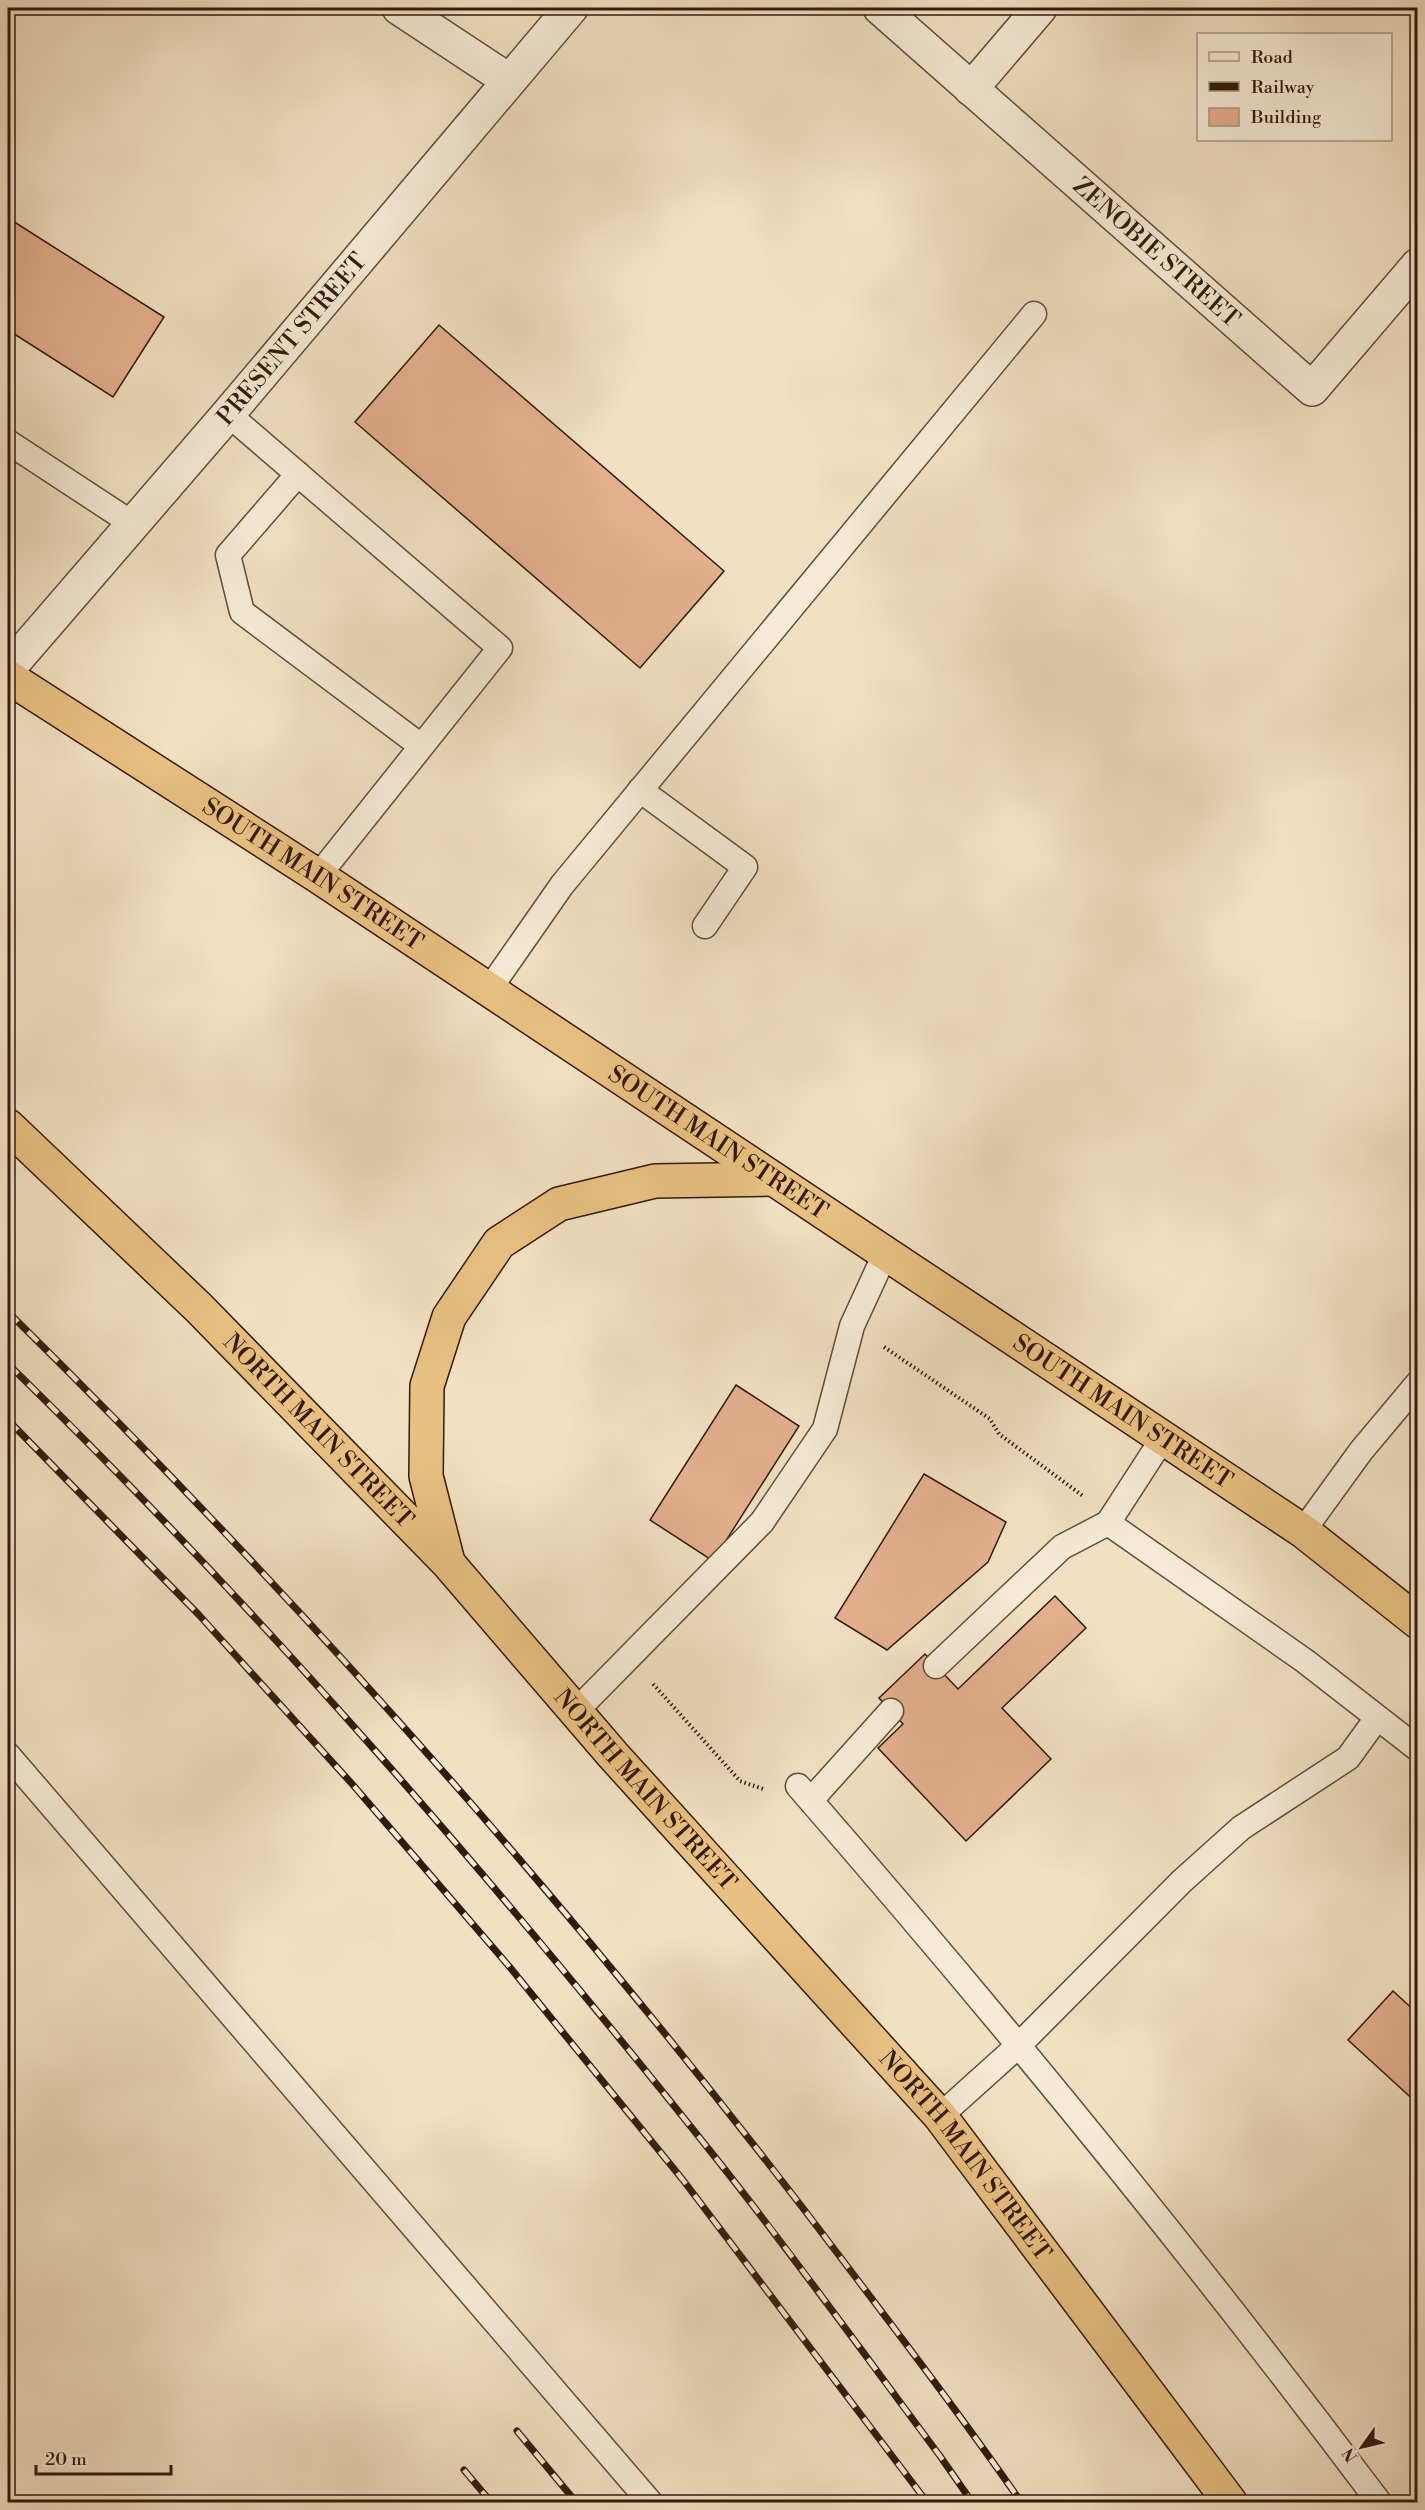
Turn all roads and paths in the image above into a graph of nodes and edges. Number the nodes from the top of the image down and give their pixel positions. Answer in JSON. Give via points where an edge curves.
{"nodes":[{"id":1,"x":399,"y":8,"type":"edge"},
{"id":2,"x":571,"y":8,"type":"edge"},
{"id":3,"x":880,"y":8,"type":"edge"},
{"id":4,"x":1040,"y":8,"type":"edge"},
{"id":5,"x":508,"y":80,"type":"junction"},
{"id":6,"x":971,"y":89,"type":"junction"},
{"id":7,"x":1418,"y":265,"type":"edge"},
{"id":8,"x":1034,"y":314,"type":"dead end"},
{"id":9,"x":228,"y":414,"type":"junction"},
{"id":10,"x":8,"y":442,"type":"edge"},
{"id":11,"x":298,"y":474,"type":"junction"},
{"id":12,"x":133,"y":524,"type":"junction"},
{"id":13,"x":8,"y":669,"type":"edge"},
{"id":14,"x":8,"y":677,"type":"edge"},
{"id":15,"x":421,"y":746,"type":"junction"},
{"id":16,"x":640,"y":790,"type":"junction"},
{"id":17,"x":318,"y":876,"type":"junction"},
{"id":18,"x":705,"y":926,"type":"dead end"},
{"id":19,"x":488,"y":991,"type":"junction"},
{"id":20,"x":8,"y":1126,"type":"edge"},
{"id":21,"x":772,"y":1179,"type":"junction"},
{"id":22,"x":885,"y":1254,"type":"junction"},
{"id":23,"x":852,"y":1326,"type":"junction"},
{"id":24,"x":1418,"y":1383,"type":"edge"},
{"id":25,"x":1163,"y":1438,"type":"junction"},
{"id":26,"x":1108,"y":1523,"type":"junction"},
{"id":27,"x":1303,"y":1531,"type":"junction"},
{"id":28,"x":448,"y":1563,"type":"junction"},
{"id":29,"x":1418,"y":1622,"type":"edge"},
{"id":30,"x":630,"y":1657,"type":"junction"},
{"id":31,"x":936,"y":1666,"type":"dead end"},
{"id":32,"x":891,"y":1711,"type":"dead end"},
{"id":33,"x":576,"y":1712,"type":"junction"},
{"id":34,"x":1377,"y":1718,"type":"junction"},
{"id":35,"x":1418,"y":1749,"type":"edge"},
{"id":36,"x":8,"y":1755,"type":"edge"},
{"id":37,"x":805,"y":1793,"type":"junction"},
{"id":38,"x":1019,"y":2045,"type":"junction"},
{"id":39,"x":940,"y":2116,"type":"junction"},
{"id":40,"x":650,"y":2502,"type":"edge"},
{"id":41,"x":1230,"y":2502,"type":"edge"},
{"id":42,"x":1379,"y":2502,"type":"edge"}],
"edges":[{"from":1,"to":5,"type":"street"},
{"from":2,"to":5,"type":"street","name":"PRESENT STREET"},
{"from":3,"to":6,"type":"street","name":"ZENOBIE STREET"},
{"from":4,"to":6,"type":"street"},
{"from":5,"to":9,"type":"street","name":"PRESENT STREET"},
{"from":6,"to":7,"type":"street","name":"ZENOBIE STREET","via":[[1312,389]]},
{"from":8,"to":16,"type":"lane"},
{"from":9,"to":11,"type":"lane"},
{"from":9,"to":12,"type":"street","name":"PRESENT STREET"},
{"from":10,"to":12,"type":"lane"},
{"from":11,"to":15,"type":"lane","via":[[228,555],[242,612]]},
{"from":11,"to":15,"type":"lane","via":[[500,648]]},
{"from":12,"to":13,"type":"street","name":"PRESENT STREET"},
{"from":14,"to":17,"type":"highway","name":"SOUTH MAIN STREET"},
{"from":15,"to":17,"type":"lane"},
{"from":16,"to":18,"type":"lane","via":[[745,867]]},
{"from":16,"to":19,"type":"lane","via":[[562,885]]},
{"from":17,"to":19,"type":"highway","name":"SOUTH MAIN STREET"},
{"from":19,"to":21,"type":"highway","name":"SOUTH MAIN STREET"},
{"from":20,"to":28,"type":"highway","name":"NORTH MAIN STREET","via":[[199,1308]]},
{"from":21,"to":22,"type":"highway","name":"SOUTH MAIN STREET"},
{"from":21,"to":28,"type":"highway","via":[[655,1181],[559,1204],[499,1243],[449,1317],[427,1386],[426,1476]]},
{"from":22,"to":23,"type":"lane"},
{"from":22,"to":25,"type":"highway","name":"SOUTH MAIN STREET"},
{"from":23,"to":26,"type":"path","via":[[990,1419],[999,1434],[1078,1490]]},
{"from":23,"to":30,"type":"lane","via":[[825,1429],[762,1522]]},
{"from":24,"to":27,"type":"lane","via":[[1361,1451]]},
{"from":25,"to":26,"type":"lane"},
{"from":25,"to":27,"type":"highway","name":"SOUTH MAIN STREET"},
{"from":26,"to":31,"type":"lane","via":[[1062,1547]]},
{"from":26,"to":34,"type":"lane","via":[[1305,1661]]},
{"from":27,"to":29,"type":"highway","name":"SOUTH MAIN STREET"},
{"from":28,"to":33,"type":"highway","name":"NORTH MAIN STREET"},
{"from":30,"to":33,"type":"lane"},
{"from":30,"to":37,"type":"path","via":[[740,1781],[768,1791]]},
{"from":32,"to":37,"type":"lane"},
{"from":33,"to":39,"type":"highway","name":"NORTH MAIN STREET"},
{"from":34,"to":35,"type":"lane"},
{"from":34,"to":38,"type":"lane","via":[[1348,1758],[1241,1828],[1182,1881]]},
{"from":36,"to":40,"type":"lane"},
{"from":37,"to":38,"type":"lane"},
{"from":38,"to":39,"type":"lane"},
{"from":38,"to":42,"type":"lane","via":[[1247,2327]]},
{"from":39,"to":41,"type":"highway","name":"NORTH MAIN STREET"}]}
